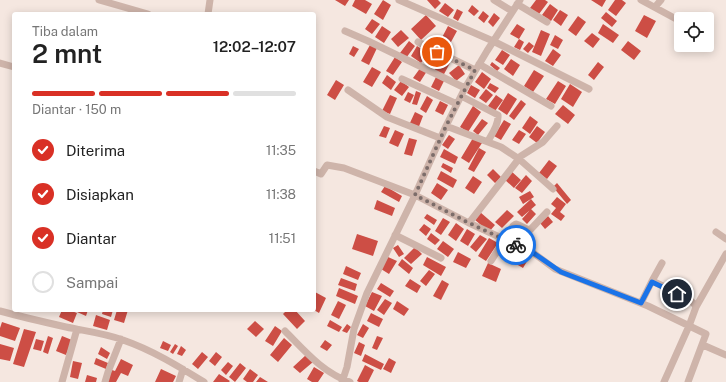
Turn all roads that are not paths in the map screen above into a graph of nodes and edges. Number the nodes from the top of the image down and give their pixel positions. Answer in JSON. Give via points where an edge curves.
{"nodes":[{"id":1,"x":102,"y":0,"type":"edge"},
{"id":2,"x":210,"y":0,"type":"edge"},
{"id":3,"x":399,"y":0,"type":"edge"},
{"id":4,"x":494,"y":0,"type":"edge"},
{"id":5,"x":641,"y":0,"type":"edge"},
{"id":6,"x":661,"y":0,"type":"edge"},
{"id":7,"x":519,"y":2,"type":"edge"},
{"id":8,"x":656,"y":7,"type":"junction"},
{"id":9,"x":512,"y":11,"type":"junction"},
{"id":10,"x":141,"y":12,"type":"edge"},
{"id":11,"x":208,"y":12,"type":"edge"},
{"id":12,"x":674,"y":18,"type":"edge"},
{"id":13,"x":547,"y":22,"type":"dead end"},
{"id":14,"x":345,"y":31,"type":"dead end"},
{"id":15,"x":493,"y":41,"type":"junction"},
{"id":16,"x":418,"y":42,"type":"dead end"},
{"id":17,"x":0,"y":63,"type":"edge"},
{"id":18,"x":12,"y":66,"type":"edge"},
{"id":19,"x":477,"y":67,"type":"junction"},
{"id":20,"x":402,"y":79,"type":"dead end"},
{"id":21,"x":465,"y":88,"type":"junction"},
{"id":22,"x":589,"y":89,"type":"dead end"},
{"id":23,"x":348,"y":90,"type":"dead end"},
{"id":24,"x":461,"y":96,"type":"junction"},
{"id":25,"x":457,"y":104,"type":"junction"},
{"id":26,"x":551,"y":106,"type":"dead end"},
{"id":27,"x":446,"y":126,"type":"junction"},
{"id":28,"x":557,"y":126,"type":"dead end"},
{"id":29,"x":440,"y":138,"type":"junction"},
{"id":30,"x":488,"y":141,"type":"junction"},
{"id":31,"x":519,"y":158,"type":"junction"},
{"id":32,"x":316,"y":172,"type":"edge"},
{"id":33,"x":552,"y":189,"type":"dead end"},
{"id":34,"x":415,"y":195,"type":"junction"},
{"id":35,"x":547,"y":212,"type":"dead end"},
{"id":36,"x":469,"y":223,"type":"junction"},
{"id":37,"x":716,"y":232,"type":"dead end"},
{"id":38,"x":395,"y":235,"type":"junction"},
{"id":39,"x":726,"y":239,"type":"edge"},
{"id":40,"x":504,"y":240,"type":"junction"},
{"id":41,"x":726,"y":254,"type":"edge"},
{"id":42,"x":441,"y":258,"type":"dead end"},
{"id":43,"x":491,"y":261,"type":"dead end"},
{"id":44,"x":662,"y":263,"type":"dead end"},
{"id":45,"x":652,"y":282,"type":"junction"},
{"id":46,"x":641,"y":303,"type":"junction"},
{"id":47,"x":695,"y":305,"type":"junction"},
{"id":48,"x":0,"y":311,"type":"edge"},
{"id":49,"x":689,"y":326,"type":"junction"},
{"id":50,"x":77,"y":329,"type":"junction"},
{"id":51,"x":285,"y":331,"type":"dead end"},
{"id":52,"x":121,"y":339,"type":"junction"},
{"id":53,"x":703,"y":345,"type":"junction"},
{"id":54,"x":726,"y":355,"type":"edge"},
{"id":55,"x":183,"y":369,"type":"junction"},
{"id":56,"x":345,"y":381,"type":"edge"},
{"id":57,"x":691,"y":381,"type":"edge"},
{"id":58,"x":62,"y":382,"type":"edge"},
{"id":59,"x":105,"y":382,"type":"edge"},
{"id":60,"x":179,"y":382,"type":"edge"},
{"id":61,"x":204,"y":382,"type":"edge"},
{"id":62,"x":664,"y":382,"type":"edge"}],
"edges":[{"from":1,"to":10,"type":"street"},
{"from":2,"to":11,"type":"street"},
{"from":3,"to":15,"type":"street"},
{"from":4,"to":9,"type":"street"},
{"from":5,"to":8,"type":"street"},
{"from":6,"to":8,"type":"street"},
{"from":7,"to":9,"type":"street"},
{"from":7,"to":13,"type":"street"},
{"from":8,"to":12,"type":"street"},
{"from":9,"to":15,"type":"street"},
{"from":14,"to":21,"type":"street"},
{"from":15,"to":19,"type":"street"},
{"from":15,"to":22,"type":"street"},
{"from":16,"to":19,"type":"street"},
{"from":17,"to":18,"type":"street"},
{"from":19,"to":21,"type":"street"},
{"from":19,"to":26,"type":"street"},
{"from":20,"to":25,"type":"street"},
{"from":21,"to":24,"type":"street"},
{"from":23,"to":29,"type":"street","via":[[387,118]]},
{"from":24,"to":25,"type":"street"},
{"from":24,"to":30,"type":"street","via":[[498,115],[496,127]]},
{"from":25,"to":27,"type":"street"},
{"from":27,"to":29,"type":"street"},
{"from":27,"to":30,"type":"street"},
{"from":28,"to":31,"type":"street","via":[[543,142]]},
{"from":29,"to":34,"type":"street"},
{"from":30,"to":31,"type":"street"},
{"from":31,"to":33,"type":"street"},
{"from":31,"to":36,"type":"street"},
{"from":32,"to":34,"type":"street","via":[[321,174],[328,164]]},
{"from":34,"to":36,"type":"street"},
{"from":34,"to":38,"type":"street"},
{"from":35,"to":40,"type":"street","via":[[530,230],[516,224]]},
{"from":36,"to":40,"type":"street"},
{"from":37,"to":39,"type":"street"},
{"from":38,"to":42,"type":"street"},
{"from":38,"to":56,"type":"street","via":[[367,293],[354,329]]},
{"from":40,"to":43,"type":"street"},
{"from":40,"to":46,"type":"street","via":[[532,252],[561,272]]},
{"from":41,"to":47,"type":"street"},
{"from":44,"to":45,"type":"street"},
{"from":45,"to":46,"type":"street"},
{"from":45,"to":47,"type":"street"},
{"from":46,"to":49,"type":"street"},
{"from":47,"to":49,"type":"street"},
{"from":48,"to":50,"type":"street"},
{"from":49,"to":53,"type":"street","via":[[706,334]]},
{"from":49,"to":62,"type":"street"},
{"from":50,"to":52,"type":"street"},
{"from":50,"to":58,"type":"street"},
{"from":51,"to":56,"type":"street","via":[[318,363]]},
{"from":52,"to":55,"type":"street","via":[[146,348]]},
{"from":52,"to":59,"type":"street"},
{"from":53,"to":54,"type":"street"},
{"from":53,"to":57,"type":"street"},
{"from":55,"to":60,"type":"street"},
{"from":55,"to":61,"type":"street"}]}
